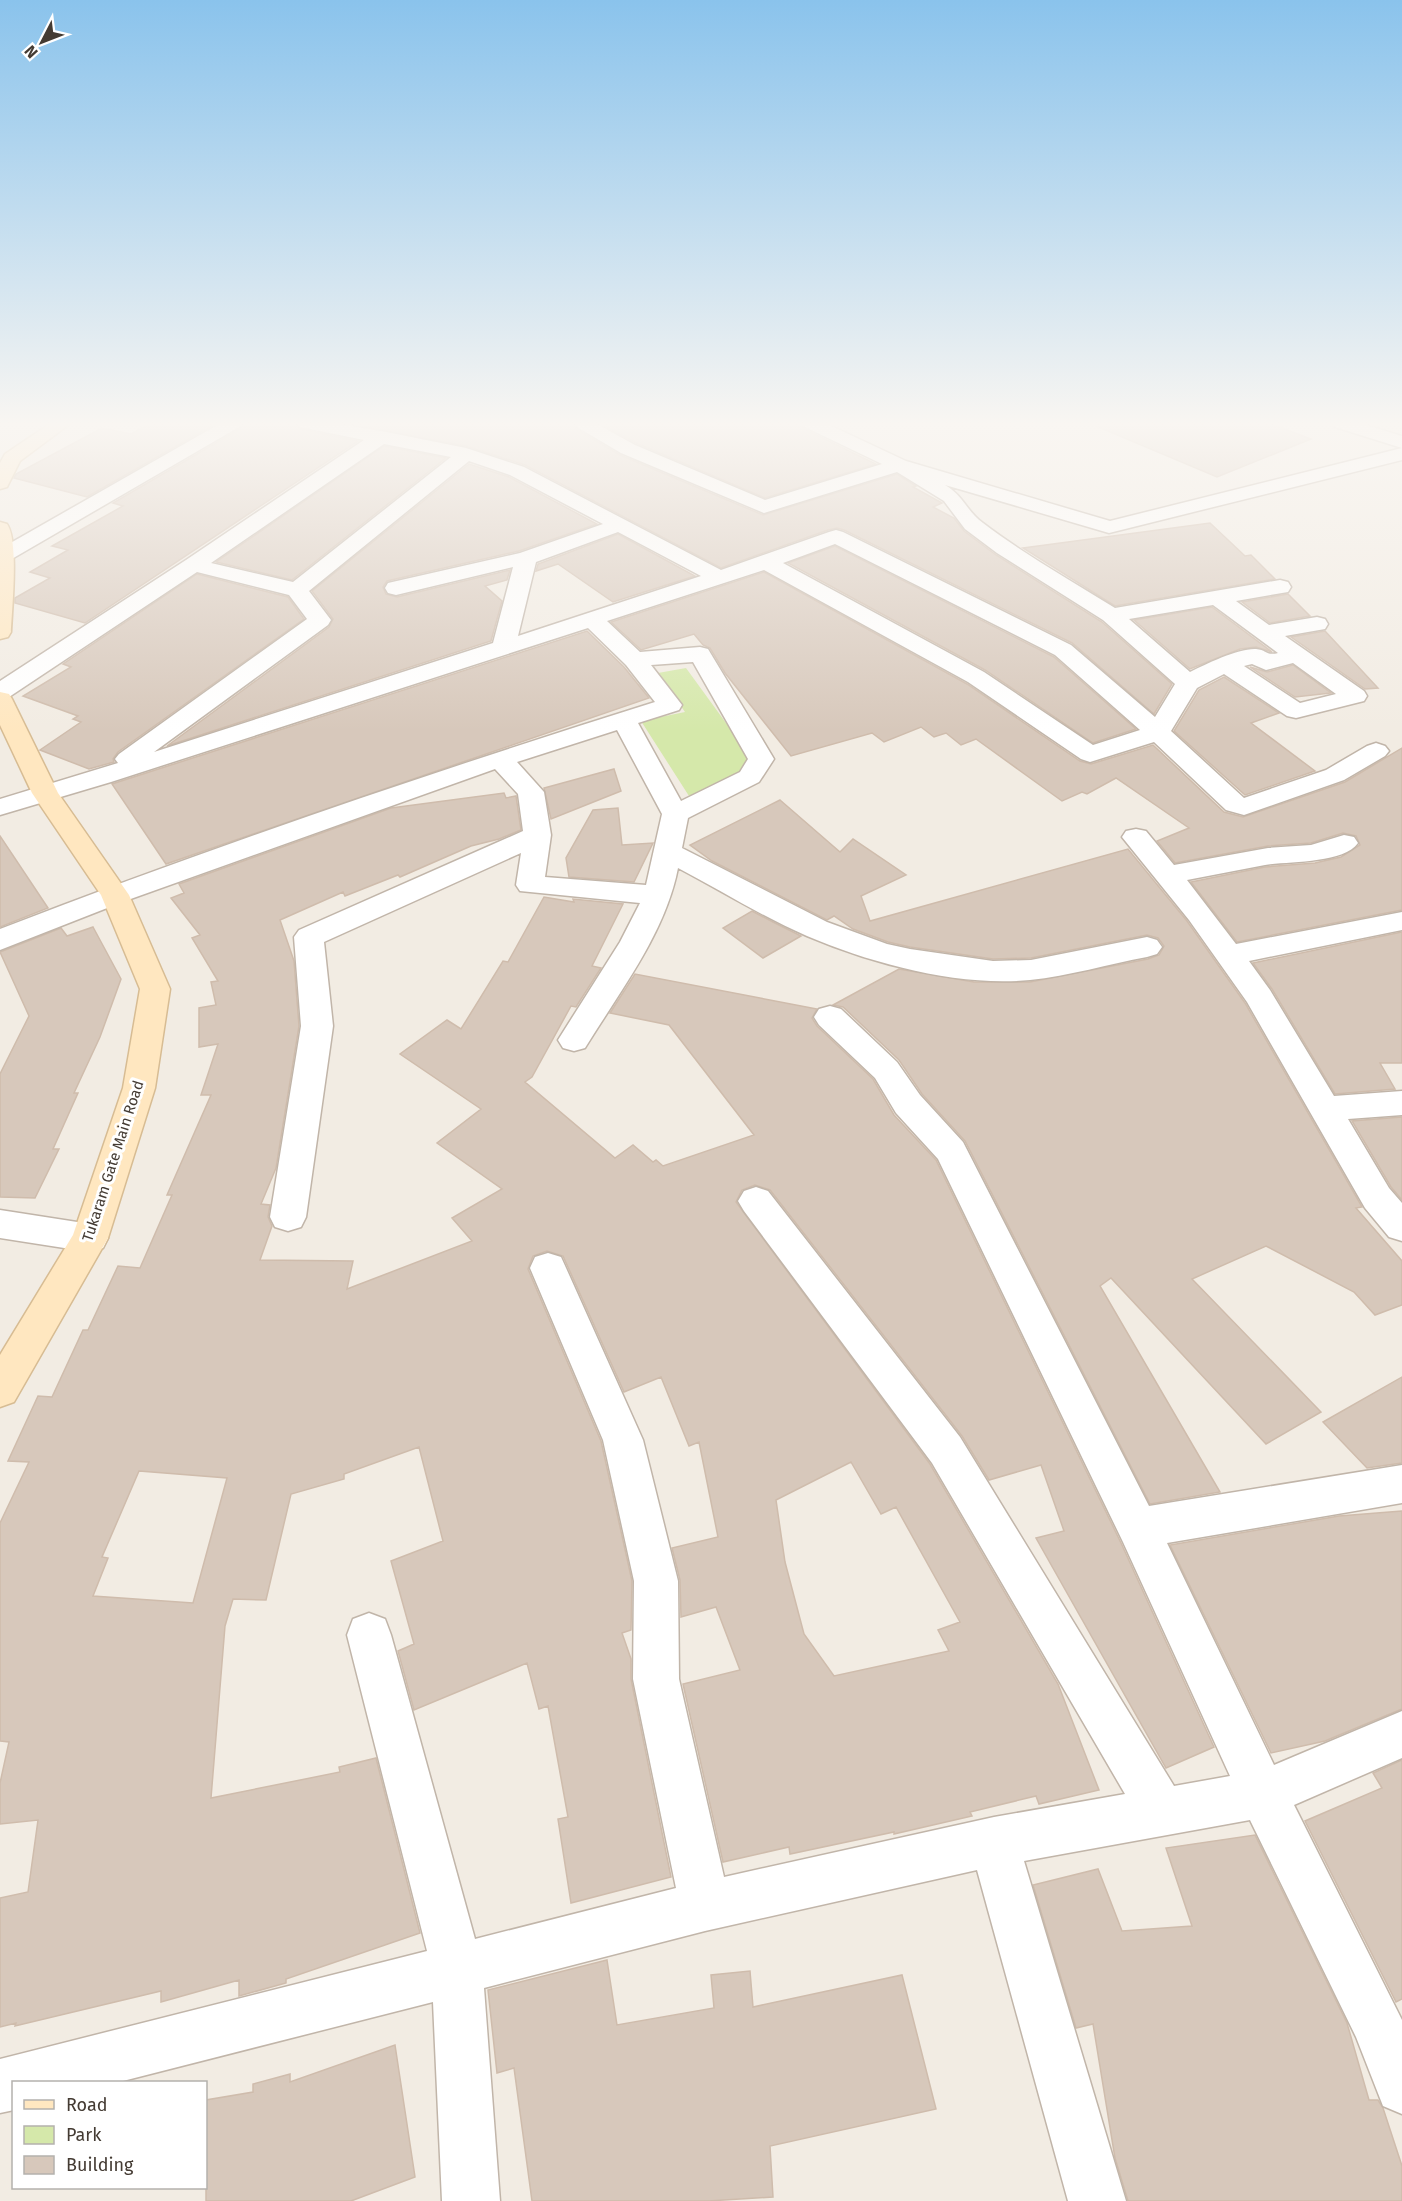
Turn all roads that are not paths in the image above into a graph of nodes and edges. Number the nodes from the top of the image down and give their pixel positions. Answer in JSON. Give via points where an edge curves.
{"nodes":[{"id":1,"x":55,"y":526,"type":"edge"},
{"id":2,"x":251,"y":526,"type":"edge"},
{"id":3,"x":377,"y":526,"type":"edge"},
{"id":4,"x":617,"y":526,"type":"edge"},
{"id":5,"x":620,"y":526,"type":"edge"},
{"id":6,"x":973,"y":526,"type":"edge"},
{"id":7,"x":0,"y":528,"type":"edge"},
{"id":8,"x":3,"y":556,"type":"junction"},
{"id":9,"x":526,"y":558,"type":"junction"},
{"id":10,"x":766,"y":562,"type":"junction"},
{"id":11,"x":194,"y":565,"type":"junction"},
{"id":12,"x":719,"y":577,"type":"junction"},
{"id":13,"x":1,"y":581,"type":"edge"},
{"id":14,"x":1280,"y":587,"type":"dead end"},
{"id":15,"x":396,"y":588,"type":"dead end"},
{"id":16,"x":297,"y":590,"type":"junction"},
{"id":17,"x":1216,"y":596,"type":"junction"},
{"id":18,"x":1111,"y":615,"type":"junction"},
{"id":19,"x":592,"y":619,"type":"junction"},
{"id":20,"x":1317,"y":624,"type":"dead end"},
{"id":21,"x":0,"y":633,"type":"edge"},
{"id":22,"x":1265,"y":633,"type":"junction"},
{"id":23,"x":503,"y":648,"type":"junction"},
{"id":24,"x":1298,"y":655,"type":"junction"},
{"id":25,"x":634,"y":660,"type":"junction"},
{"id":26,"x":1266,"y":663,"type":"junction"},
{"id":27,"x":1226,"y":664,"type":"junction"},
{"id":28,"x":1323,"y":673,"type":"junction"},
{"id":29,"x":1294,"y":682,"type":"junction"},
{"id":30,"x":1188,"y":683,"type":"junction"},
{"id":31,"x":0,"y":692,"type":"edge"},
{"id":32,"x":1265,"y":692,"type":"junction"},
{"id":33,"x":0,"y":699,"type":"edge"},
{"id":34,"x":623,"y":718,"type":"junction"},
{"id":35,"x":1158,"y":732,"type":"junction"},
{"id":36,"x":1376,"y":751,"type":"dead end"},
{"id":37,"x":500,"y":759,"type":"junction"},
{"id":38,"x":102,"y":777,"type":"junction"},
{"id":39,"x":45,"y":793,"type":"junction"},
{"id":40,"x":0,"y":807,"type":"edge"},
{"id":41,"x":675,"y":814,"type":"junction"},
{"id":42,"x":537,"y":835,"type":"junction"},
{"id":43,"x":1136,"y":837,"type":"dead end"},
{"id":44,"x":1344,"y":843,"type":"dead end"},
{"id":45,"x":667,"y":850,"type":"junction"},
{"id":46,"x":1167,"y":874,"type":"junction"},
{"id":47,"x":116,"y":895,"type":"junction"},
{"id":48,"x":658,"y":895,"type":"junction"},
{"id":49,"x":1402,"y":921,"type":"edge"},
{"id":50,"x":0,"y":940,"type":"edge"},
{"id":51,"x":1147,"y":947,"type":"dead end"},
{"id":52,"x":1229,"y":955,"type":"junction"},
{"id":53,"x":830,"y":1017,"type":"dead end"},
{"id":54,"x":574,"y":1040,"type":"dead end"},
{"id":55,"x":1402,"y":1103,"type":"edge"},
{"id":56,"x":1324,"y":1109,"type":"junction"},
{"id":57,"x":756,"y":1201,"type":"dead end"},
{"id":58,"x":288,"y":1217,"type":"dead end"},
{"id":59,"x":0,"y":1224,"type":"edge"},
{"id":60,"x":1402,"y":1227,"type":"edge"},
{"id":61,"x":90,"y":1238,"type":"junction"},
{"id":62,"x":548,"y":1268,"type":"dead end"},
{"id":63,"x":0,"y":1390,"type":"edge"},
{"id":64,"x":1402,"y":1484,"type":"edge"},
{"id":65,"x":1138,"y":1528,"type":"junction"},
{"id":66,"x":369,"y":1635,"type":"dead end"},
{"id":67,"x":1402,"y":1734,"type":"edge"},
{"id":68,"x":1263,"y":1794,"type":"junction"},
{"id":69,"x":1162,"y":1812,"type":"junction"},
{"id":70,"x":994,"y":1842,"type":"junction"},
{"id":71,"x":705,"y":1906,"type":"junction"},
{"id":72,"x":457,"y":1967,"type":"junction"},
{"id":73,"x":1390,"y":2020,"type":"edge"},
{"id":74,"x":15,"y":2081,"type":"edge"},
{"id":75,"x":1402,"y":2087,"type":"edge"},
{"id":76,"x":471,"y":2201,"type":"edge"},
{"id":77,"x":1097,"y":2201,"type":"edge"}],
"edges":[{"from":1,"to":8,"type":"street"},
{"from":2,"to":11,"type":"street"},
{"from":3,"to":16,"type":"street"},
{"from":4,"to":9,"type":"street"},
{"from":5,"to":12,"type":"street"},
{"from":6,"to":18,"type":"street"},
{"from":7,"to":8,"type":"street"},
{"from":8,"to":13,"type":"street"},
{"from":9,"to":15,"type":"street"},
{"from":9,"to":23,"type":"street"},
{"from":10,"to":12,"type":"street"},
{"from":10,"to":35,"type":"street","via":[[976,677],[1090,754]]},
{"from":10,"to":35,"type":"street","via":[[836,536],[1062,650]]},
{"from":11,"to":16,"type":"street"},
{"from":11,"to":31,"type":"street"},
{"from":12,"to":19,"type":"street"},
{"from":13,"to":21,"type":"street"},
{"from":14,"to":17,"type":"street"},
{"from":16,"to":38,"type":"street","via":[[320,620]]},
{"from":17,"to":18,"type":"street"},
{"from":17,"to":22,"type":"street"},
{"from":18,"to":30,"type":"street"},
{"from":19,"to":23,"type":"street"},
{"from":19,"to":25,"type":"street"},
{"from":20,"to":22,"type":"street"},
{"from":22,"to":24,"type":"street"},
{"from":23,"to":38,"type":"street"},
{"from":24,"to":26,"type":"street"},
{"from":24,"to":28,"type":"street"},
{"from":25,"to":34,"type":"street","via":[[670,705]]},
{"from":25,"to":41,"type":"street","via":[[700,654],[761,759],[750,777]]},
{"from":26,"to":27,"type":"street","via":[[1255,656]]},
{"from":26,"to":29,"type":"street"},
{"from":27,"to":30,"type":"street"},
{"from":27,"to":32,"type":"street"},
{"from":28,"to":29,"type":"street"},
{"from":28,"to":32,"type":"street","via":[[1353,693],[1354,698],[1296,711]]},
{"from":29,"to":32,"type":"street"},
{"from":30,"to":35,"type":"street"},
{"from":33,"to":39,"type":"street","name":"Tukaram Gate Main Road"},
{"from":34,"to":37,"type":"street"},
{"from":34,"to":41,"type":"street"},
{"from":35,"to":36,"type":"street","via":[[1235,804],[1244,807],[1335,774]]},
{"from":37,"to":42,"type":"street","via":[[531,792]]},
{"from":37,"to":47,"type":"street"},
{"from":38,"to":39,"type":"street"},
{"from":39,"to":40,"type":"street"},
{"from":39,"to":47,"type":"street","name":"Tukaram Gate Main Road"},
{"from":41,"to":45,"type":"street"},
{"from":42,"to":48,"type":"street","via":[[530,885]]},
{"from":42,"to":58,"type":"street","via":[[309,937],[318,1026]]},
{"from":43,"to":46,"type":"street"},
{"from":44,"to":46,"type":"street","via":[[1314,853],[1268,856]]},
{"from":45,"to":48,"type":"street"},
{"from":45,"to":51,"type":"street","via":[[817,929],[910,959],[993,971],[1031,970]]},
{"from":46,"to":52,"type":"street"},
{"from":47,"to":50,"type":"street"},
{"from":47,"to":61,"type":"street","name":"Tukaram Gate Main Road","via":[[155,989],[139,1088]]},
{"from":48,"to":54,"type":"street","via":[[636,942]]},
{"from":49,"to":52,"type":"street"},
{"from":52,"to":56,"type":"street","via":[[1259,997]]},
{"from":53,"to":65,"type":"street","via":[[886,1071],[908,1104],[951,1151]]},
{"from":55,"to":56,"type":"street"},
{"from":56,"to":60,"type":"street","via":[[1377,1198]]},
{"from":57,"to":69,"type":"street","via":[[946,1450]]},
{"from":59,"to":61,"type":"street"},
{"from":61,"to":63,"type":"street","name":"Tukaram Gate Main Road"},
{"from":62,"to":71,"type":"street","via":[[623,1440],[656,1581],[656,1679]]},
{"from":64,"to":65,"type":"street"},
{"from":65,"to":68,"type":"street"},
{"from":66,"to":72,"type":"street"},
{"from":67,"to":68,"type":"street"},
{"from":68,"to":69,"type":"street"},
{"from":68,"to":73,"type":"street"},
{"from":69,"to":70,"type":"street"},
{"from":70,"to":71,"type":"street"},
{"from":70,"to":77,"type":"street"},
{"from":71,"to":72,"type":"street"},
{"from":72,"to":74,"type":"street"},
{"from":72,"to":76,"type":"street"},
{"from":73,"to":75,"type":"street"}]}
